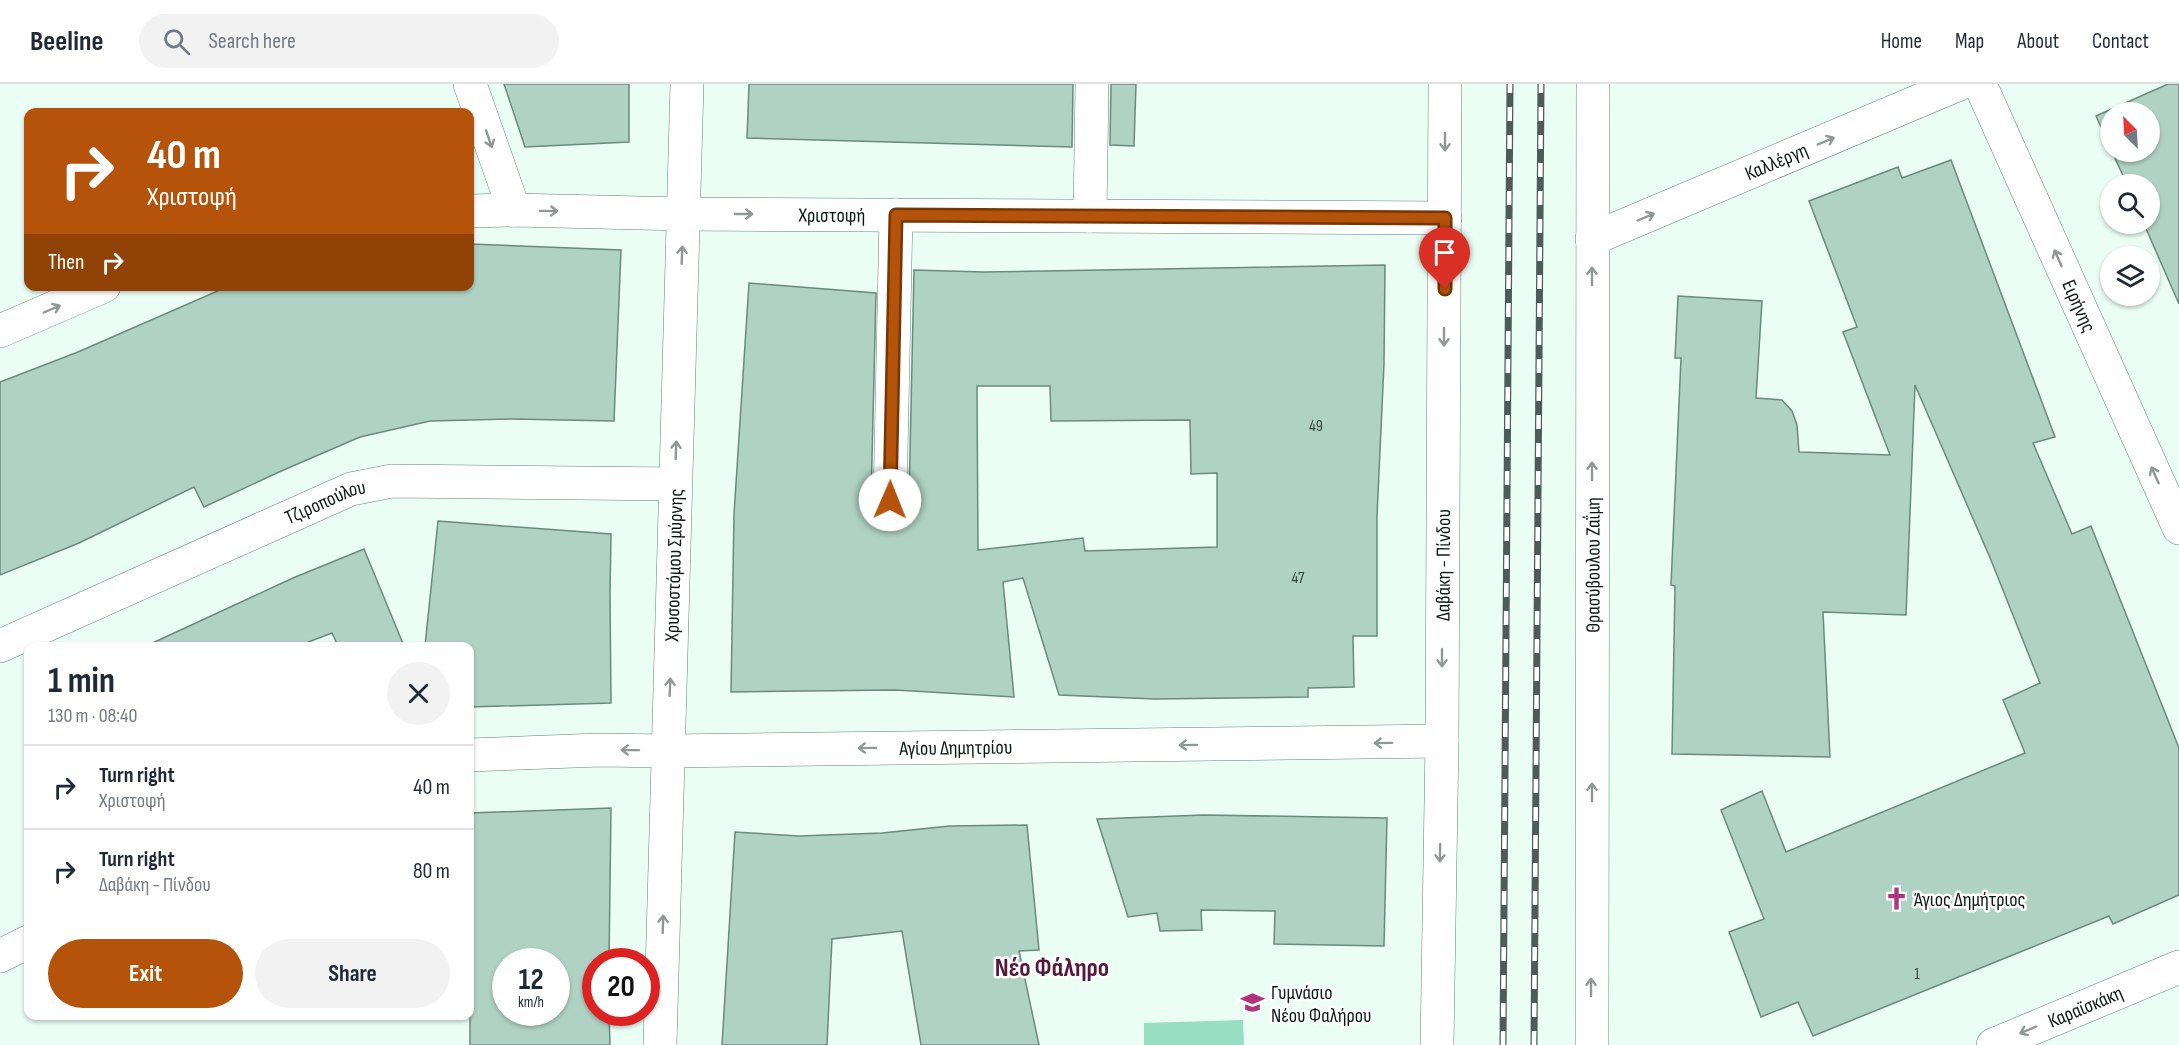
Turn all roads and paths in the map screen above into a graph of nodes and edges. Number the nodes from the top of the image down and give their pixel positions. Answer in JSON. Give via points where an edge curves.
{"nodes":[{"id":1,"x":470,"y":84,"type":"edge"},
{"id":2,"x":687,"y":84,"type":"edge"},
{"id":3,"x":1092,"y":84,"type":"edge"},
{"id":4,"x":1445,"y":84,"type":"edge"},
{"id":5,"x":1593,"y":84,"type":"edge"},
{"id":6,"x":1959,"y":84,"type":"edge"},
{"id":7,"x":1980,"y":84,"type":"edge"},
{"id":8,"x":514,"y":210,"type":"junction"},
{"id":9,"x":474,"y":211,"type":"edge"},
{"id":10,"x":683,"y":214,"type":"junction"},
{"id":11,"x":896,"y":215,"type":"junction"},
{"id":12,"x":1090,"y":216,"type":"junction"},
{"id":13,"x":1445,"y":218,"type":"junction"},
{"id":14,"x":1592,"y":239,"type":"junction"},
{"id":15,"x":92,"y":291,"type":"edge"},
{"id":16,"x":0,"y":331,"type":"edge"},
{"id":17,"x":675,"y":484,"type":"junction"},
{"id":18,"x":890,"y":500,"type":"dead end"},
{"id":19,"x":2179,"y":528,"type":"edge"},
{"id":20,"x":0,"y":646,"type":"edge"},
{"id":21,"x":1442,"y":741,"type":"junction"},
{"id":22,"x":668,"y":751,"type":"junction"},
{"id":23,"x":474,"y":755,"type":"edge"},
{"id":24,"x":24,"y":944,"type":"edge"},
{"id":25,"x":0,"y":956,"type":"edge"},
{"id":26,"x":2179,"y":967,"type":"edge"},
{"id":27,"x":660,"y":1045,"type":"edge"},
{"id":28,"x":1437,"y":1045,"type":"edge"},
{"id":29,"x":1592,"y":1045,"type":"edge"},
{"id":30,"x":1993,"y":1045,"type":"edge"}],
"edges":[{"from":1,"to":8,"type":"street","one_way":true},
{"from":2,"to":10,"type":"street","name":"Χρυσοστόμου Σμύρνης"},
{"from":3,"to":12,"type":"street"},
{"from":4,"to":13,"type":"street","name":"Δαβάκη - Πίνδου","one_way":true},
{"from":5,"to":14,"type":"street","name":"Θρασύβουλου Ζαΐμη"},
{"from":14,"to":6,"type":"street","name":"Καλλέργη","one_way":true},
{"from":19,"to":7,"type":"street","name":"Ειρήνης","one_way":true},
{"from":8,"to":9,"type":"street","name":"Χριστοφή"},
{"from":8,"to":10,"type":"street","name":"Χριστοφή","one_way":true},
{"from":10,"to":11,"type":"street","name":"Χριστοφή","one_way":true},
{"from":17,"to":10,"type":"street","name":"Χρυσοστόμου Σμύρνης","one_way":true},
{"from":11,"to":12,"type":"street","name":"Χριστοφή"},
{"from":11,"to":18,"type":"street"},
{"from":12,"to":13,"type":"street","name":"Χριστοφή"},
{"from":13,"to":21,"type":"street","name":"Δαβάκη - Πίνδου","one_way":true},
{"from":29,"to":14,"type":"street","name":"Θρασύβουλου Ζαΐμη","one_way":true},
{"from":16,"to":15,"type":"street","one_way":true},
{"from":17,"to":20,"type":"street","name":"Τζιροπούλου","via":[[392,482],[351,489]]},
{"from":22,"to":17,"type":"street","name":"Χρυσοστόμου Σμύρνης","one_way":true},
{"from":21,"to":22,"type":"street","name":"Αγίου Δημητρίου","one_way":true},
{"from":21,"to":28,"type":"street","name":"Δαβάκη - Πίνδου","one_way":true},
{"from":22,"to":23,"type":"street","name":"Αγίου Δημητρίου","one_way":true},
{"from":27,"to":22,"type":"street","name":"Χρυσοστόμου Σμύρνης","one_way":true},
{"from":24,"to":25,"type":"street"},
{"from":26,"to":30,"type":"street","name":"Καραϊσκάκη","one_way":true}]}
